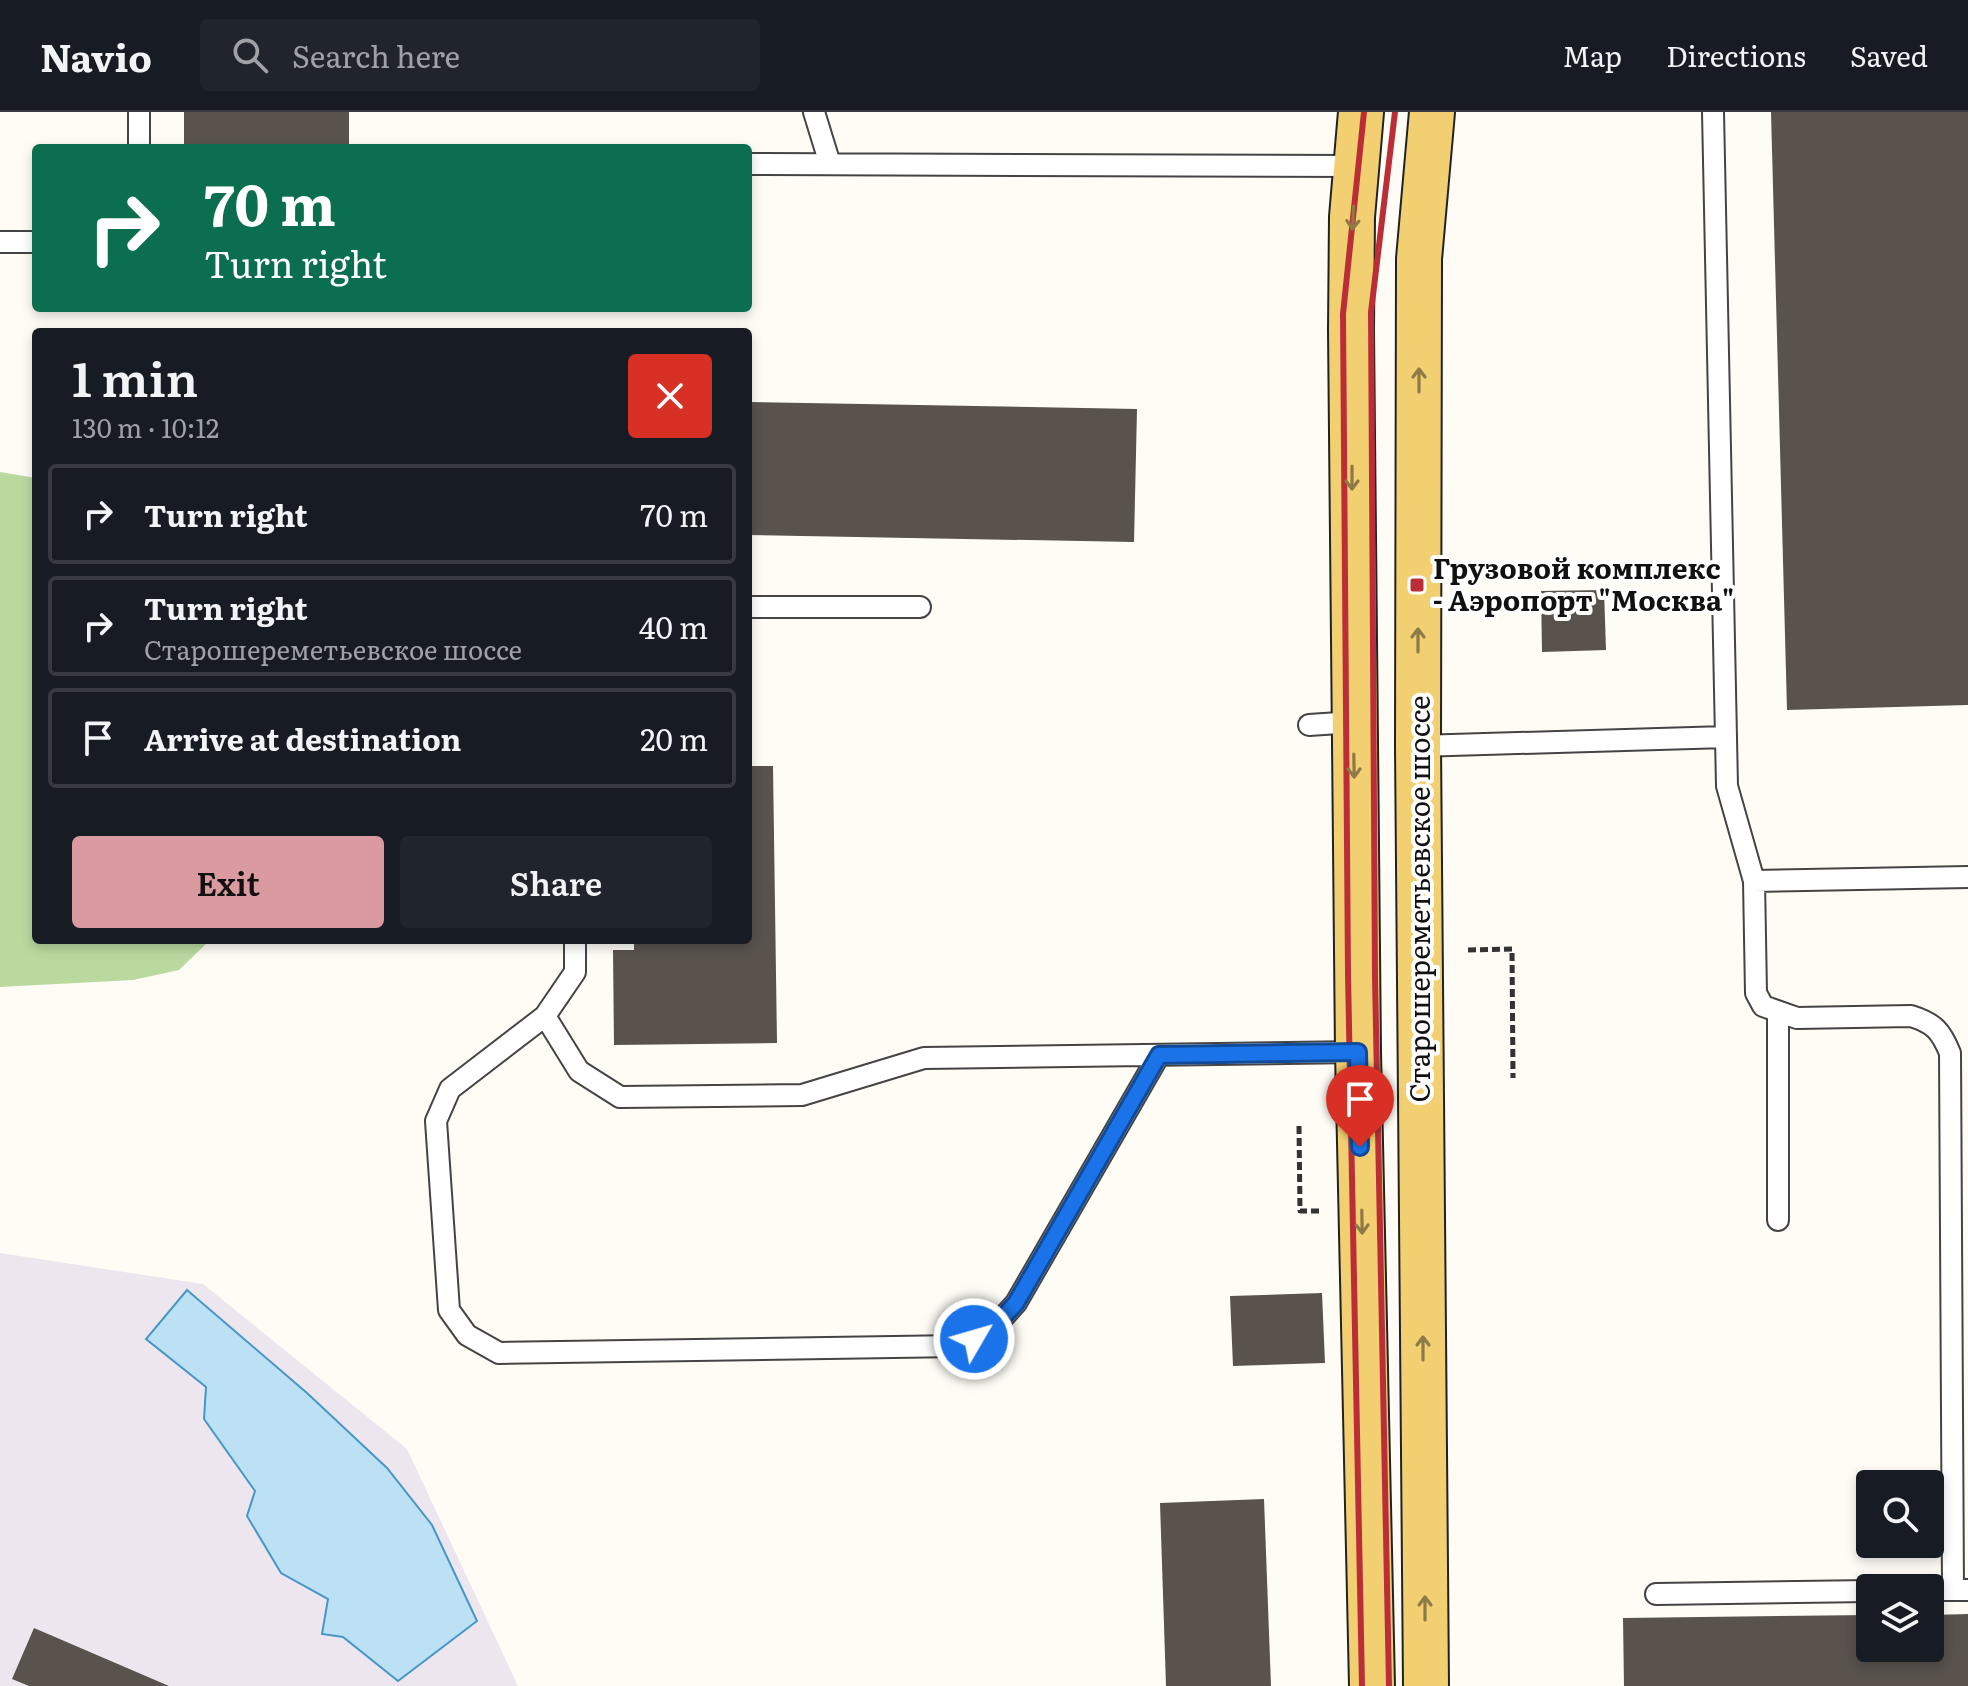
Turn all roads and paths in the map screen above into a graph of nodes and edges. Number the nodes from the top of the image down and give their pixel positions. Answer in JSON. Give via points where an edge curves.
{"nodes":[{"id":1,"x":139,"y":112,"type":"edge"},
{"id":2,"x":814,"y":112,"type":"edge"},
{"id":3,"x":1361,"y":112,"type":"edge"},
{"id":4,"x":1432,"y":112,"type":"edge"},
{"id":5,"x":1713,"y":112,"type":"edge"},
{"id":6,"x":139,"y":144,"type":"edge"},
{"id":7,"x":752,"y":164,"type":"edge"},
{"id":8,"x":830,"y":164,"type":"junction"},
{"id":9,"x":1356,"y":166,"type":"junction"},
{"id":10,"x":0,"y":242,"type":"edge"},
{"id":11,"x":32,"y":242,"type":"edge"},
{"id":12,"x":752,"y":607,"type":"edge"},
{"id":13,"x":920,"y":607,"type":"dead end"},
{"id":14,"x":1354,"y":722,"type":"junction"},
{"id":15,"x":1309,"y":725,"type":"dead end"},
{"id":16,"x":1726,"y":737,"type":"junction"},
{"id":17,"x":1418,"y":746,"type":"junction"},
{"id":18,"x":1968,"y":877,"type":"edge"},
{"id":19,"x":1754,"y":881,"type":"junction"},
{"id":20,"x":575,"y":944,"type":"edge"},
{"id":21,"x":1468,"y":950,"type":"dead end"},
{"id":22,"x":1778,"y":1014,"type":"junction"},
{"id":23,"x":545,"y":1016,"type":"junction"},
{"id":24,"x":1358,"y":1052,"type":"junction"},
{"id":25,"x":1159,"y":1055,"type":"junction"},
{"id":26,"x":1513,"y":1078,"type":"dead end"},
{"id":27,"x":1299,"y":1126,"type":"dead end"},
{"id":28,"x":1300,"y":1194,"type":"dead end"},
{"id":29,"x":1778,"y":1220,"type":"dead end"},
{"id":30,"x":1961,"y":1590,"type":"edge"},
{"id":31,"x":1856,"y":1591,"type":"edge"},
{"id":32,"x":1656,"y":1594,"type":"dead end"},
{"id":33,"x":1372,"y":1686,"type":"edge"},
{"id":34,"x":1426,"y":1686,"type":"edge"}],
"edges":[{"from":1,"to":6,"type":"lane"},
{"from":2,"to":8,"type":"lane"},
{"from":3,"to":9,"type":"main road"},
{"from":17,"to":4,"type":"main road","name":"Старошереметьевское шоссе","one_way":true,"via":[[1419,259]]},
{"from":5,"to":16,"type":"lane"},
{"from":7,"to":8,"type":"lane"},
{"from":8,"to":9,"type":"lane"},
{"from":9,"to":14,"type":"main road","one_way":true,"via":[[1351,330]]},
{"from":10,"to":11,"type":"lane"},
{"from":12,"to":13,"type":"lane"},
{"from":14,"to":15,"type":"lane"},
{"from":14,"to":24,"type":"main road","one_way":true},
{"from":16,"to":17,"type":"lane"},
{"from":16,"to":19,"type":"lane","via":[[1727,786]]},
{"from":34,"to":17,"type":"main road","name":"Старошереметьевское шоссе","one_way":true},
{"from":18,"to":19,"type":"lane"},
{"from":19,"to":22,"type":"lane","via":[[1756,993],[1763,1006]]},
{"from":20,"to":23,"type":"lane","via":[[575,972]]},
{"from":21,"to":26,"type":"path","via":[[1512,949]]},
{"from":22,"to":29,"type":"lane"},
{"from":22,"to":30,"type":"lane","via":[[1911,1016],[1941,1032],[1950,1053]]},
{"from":23,"to":25,"type":"lane","via":[[579,1071],[620,1097],[802,1095],[924,1058]]},
{"from":23,"to":25,"type":"lane","via":[[450,1089],[436,1121],[449,1310],[467,1335],[499,1353],[959,1346],[989,1333],[1016,1303]]},
{"from":24,"to":25,"type":"lane"},
{"from":24,"to":33,"type":"main road","one_way":true},
{"from":27,"to":28,"type":"path"},
{"from":31,"to":32,"type":"lane"}]}
